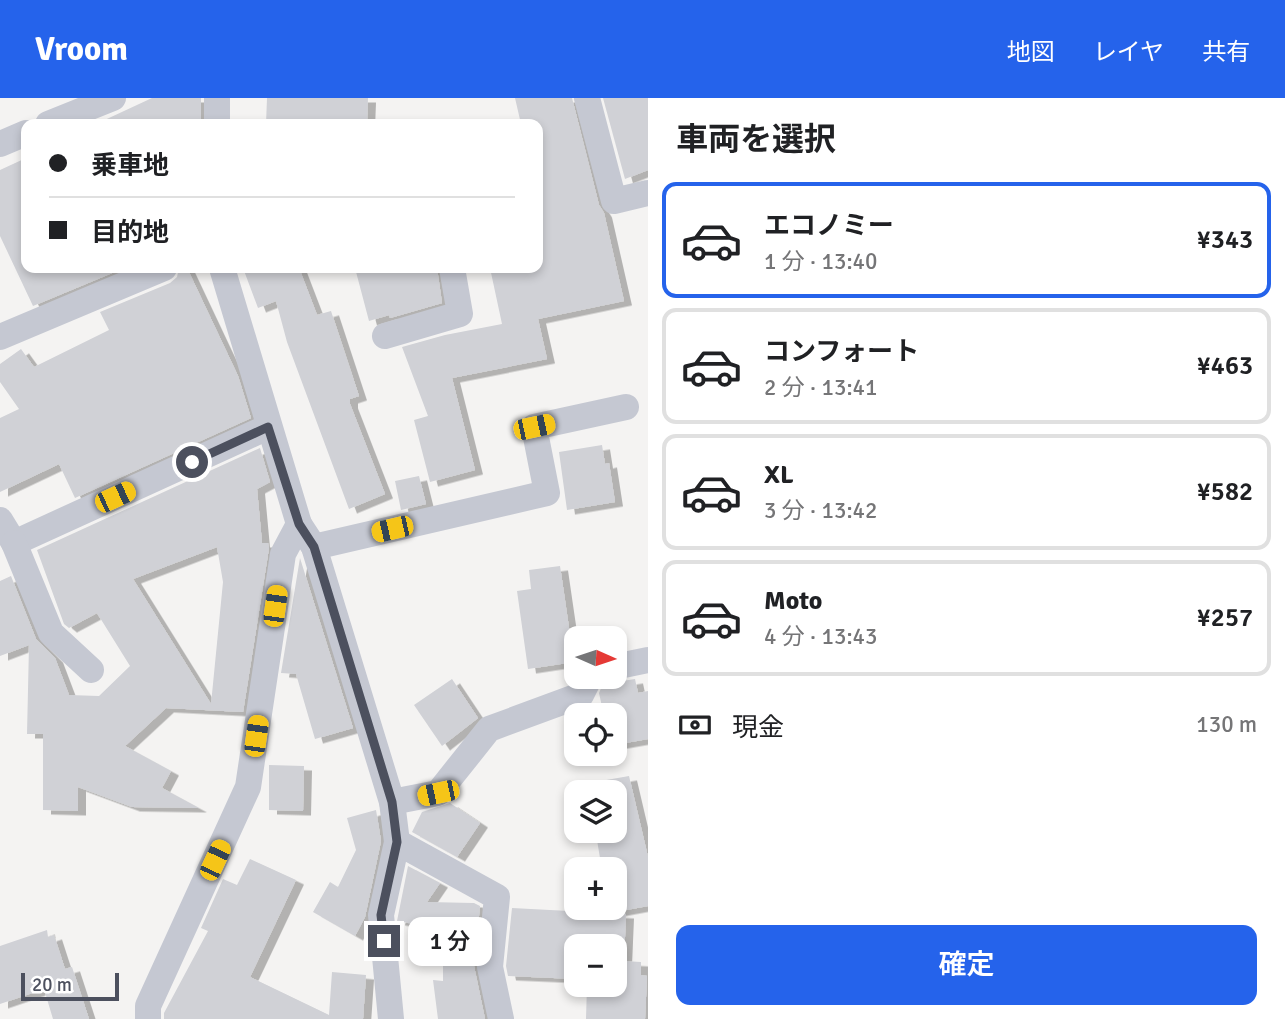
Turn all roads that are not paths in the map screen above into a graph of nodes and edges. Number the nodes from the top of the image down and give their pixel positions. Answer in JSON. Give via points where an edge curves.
{"nodes":[{"id":1,"x":113,"y":98,"type":"edge"},
{"id":2,"x":217,"y":98,"type":"edge"},
{"id":3,"x":587,"y":98,"type":"edge"},
{"id":4,"x":60,"y":119,"type":"edge"},
{"id":5,"x":217,"y":119,"type":"edge"},
{"id":6,"x":21,"y":135,"type":"edge"},
{"id":7,"x":0,"y":144,"type":"edge"},
{"id":8,"x":648,"y":193,"type":"edge"},
{"id":9,"x":152,"y":273,"type":"edge"},
{"id":10,"x":223,"y":273,"type":"edge"},
{"id":11,"x":453,"y":273,"type":"edge"},
{"id":12,"x":385,"y":336,"type":"dead end"},
{"id":13,"x":0,"y":337,"type":"edge"},
{"id":14,"x":626,"y":407,"type":"dead end"},
{"id":15,"x":268,"y":427,"type":"junction"},
{"id":16,"x":0,"y":520,"type":"edge"},
{"id":17,"x":299,"y":524,"type":"junction"},
{"id":18,"x":14,"y":543,"type":"junction"},
{"id":19,"x":314,"y":547,"type":"junction"},
{"id":20,"x":648,"y":660,"type":"edge"},
{"id":21,"x":627,"y":664,"type":"edge"},
{"id":22,"x":91,"y":670,"type":"dead end"},
{"id":23,"x":584,"y":690,"type":"edge"},
{"id":24,"x":392,"y":802,"type":"junction"},
{"id":25,"x":397,"y":842,"type":"junction"},
{"id":26,"x":148,"y":1019,"type":"edge"},
{"id":27,"x":391,"y":1019,"type":"edge"},
{"id":28,"x":501,"y":1019,"type":"edge"}],
"edges":[{"from":1,"to":4,"type":"street"},
{"from":2,"to":5,"type":"street"},
{"from":3,"to":8,"type":"street","via":[[614,201]]},
{"from":6,"to":7,"type":"street"},
{"from":9,"to":13,"type":"street"},
{"from":10,"to":15,"type":"street"},
{"from":11,"to":12,"type":"street","via":[[460,314]]},
{"from":14,"to":19,"type":"street","via":[[534,427],[547,493]]},
{"from":15,"to":17,"type":"street"},
{"from":15,"to":18,"type":"street"},
{"from":16,"to":18,"type":"street"},
{"from":17,"to":19,"type":"street"},
{"from":17,"to":26,"type":"street","via":[[283,554],[248,788],[148,1006]]},
{"from":18,"to":22,"type":"street","via":[[51,633]]},
{"from":19,"to":24,"type":"street"},
{"from":20,"to":21,"type":"street"},
{"from":23,"to":24,"type":"street","via":[[581,695],[489,729],[438,793]]},
{"from":24,"to":25,"type":"street"},
{"from":25,"to":27,"type":"street","via":[[381,915]]},
{"from":25,"to":28,"type":"street","via":[[497,897],[490,967]]}]}
